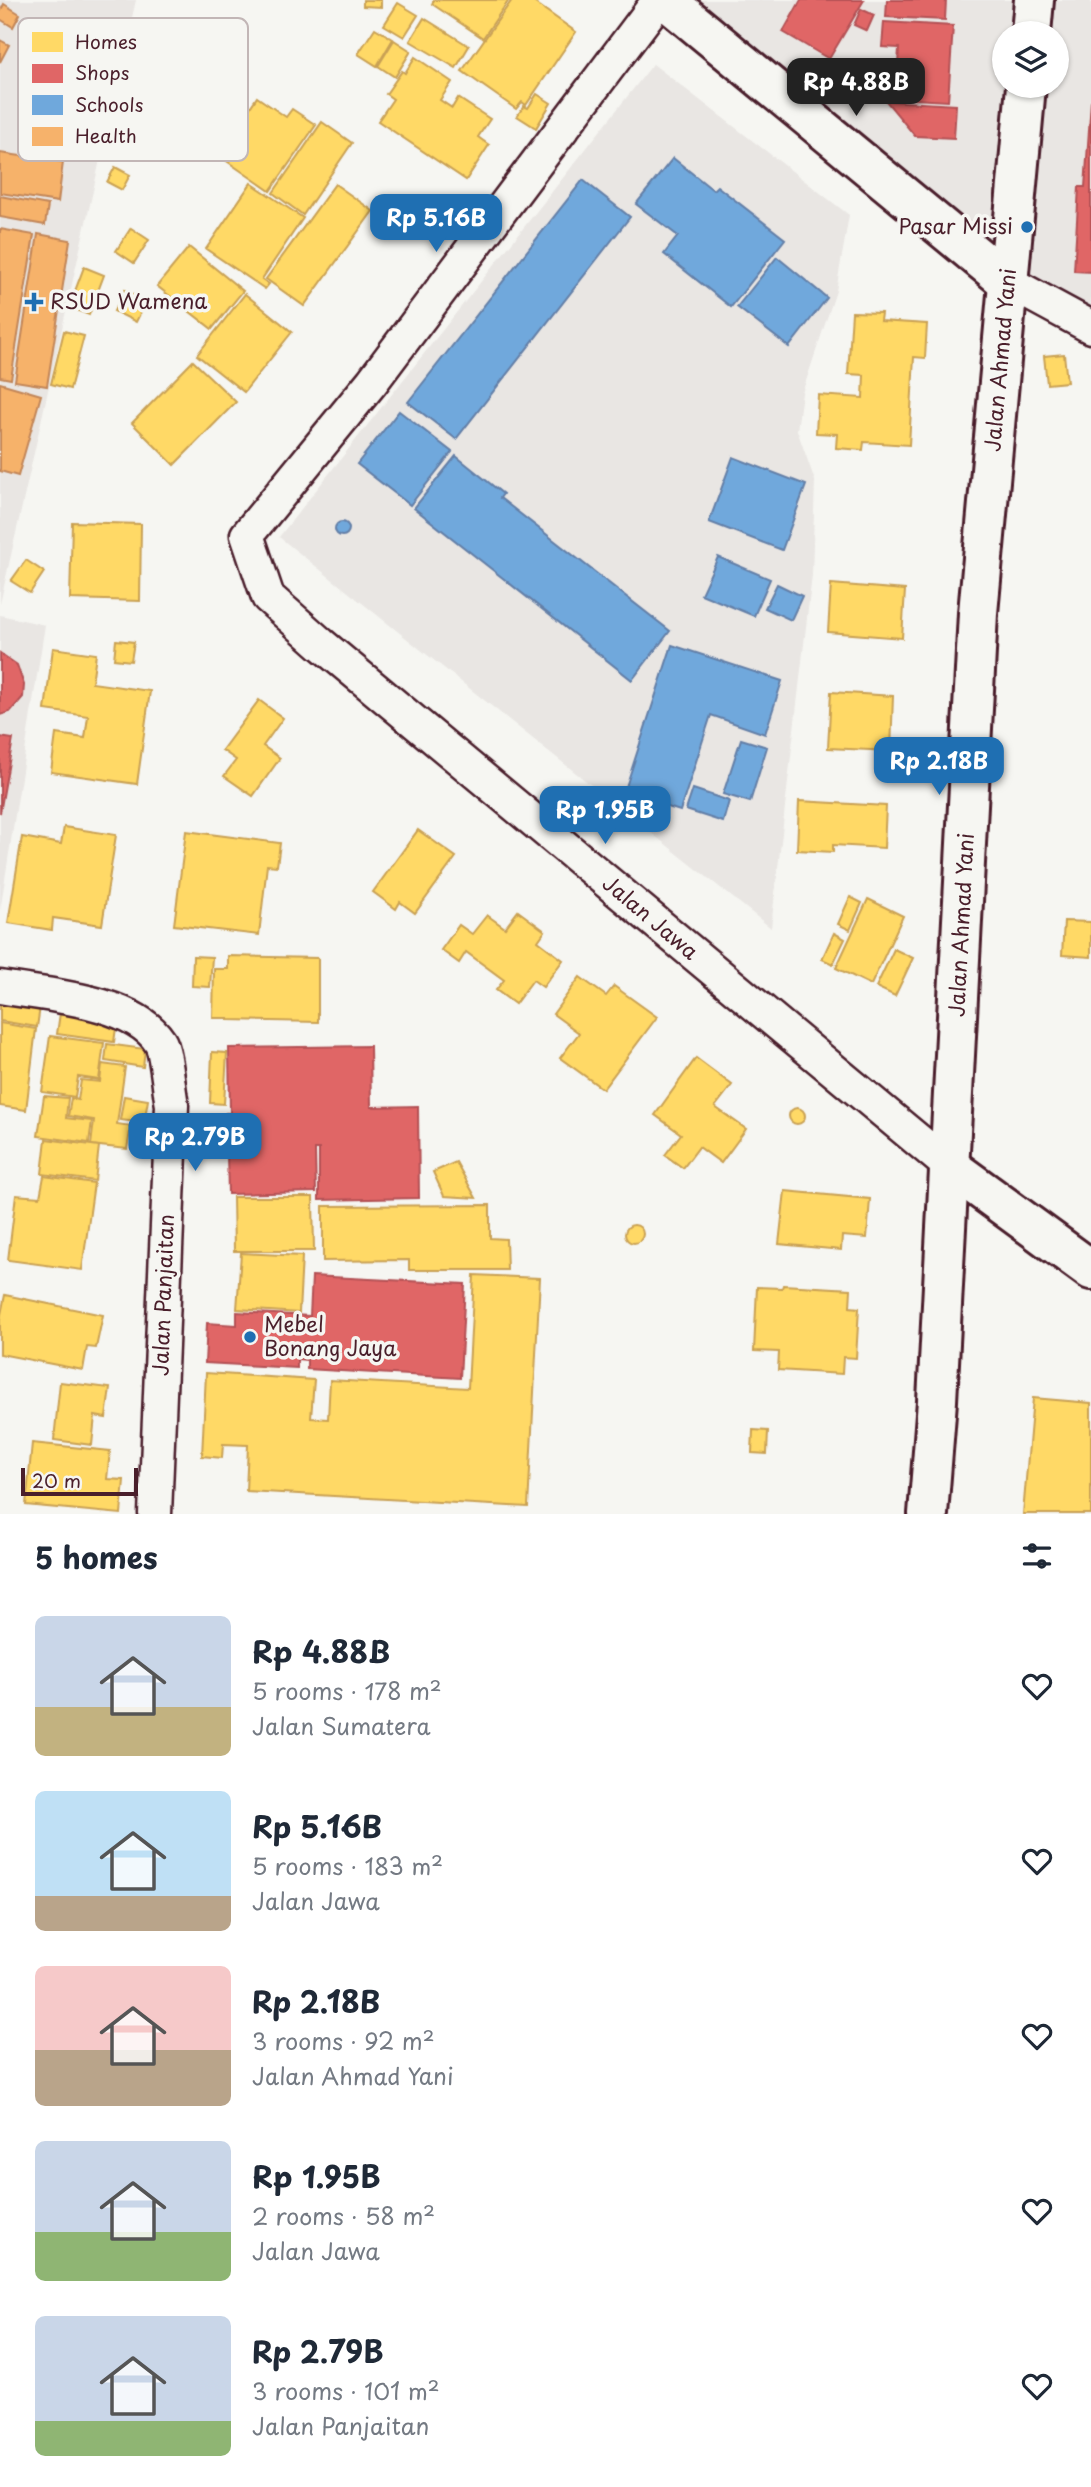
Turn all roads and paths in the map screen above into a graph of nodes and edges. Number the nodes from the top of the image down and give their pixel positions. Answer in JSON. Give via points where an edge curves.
{"nodes":[{"id":1,"x":659,"y":0,"type":"edge"},
{"id":2,"x":666,"y":0,"type":"edge"},
{"id":3,"x":1034,"y":0,"type":"edge"},
{"id":4,"x":1032,"y":21,"type":"edge"},
{"id":5,"x":1025,"y":98,"type":"edge"},
{"id":6,"x":1008,"y":282,"type":"junction"},
{"id":7,"x":1091,"y":327,"type":"edge"},
{"id":8,"x":0,"y":987,"type":"edge"},
{"id":9,"x":949,"y":1166,"type":"junction"},
{"id":10,"x":1091,"y":1270,"type":"edge"},
{"id":11,"x":155,"y":1514,"type":"edge"},
{"id":12,"x":928,"y":1514,"type":"edge"}],
"edges":[{"from":1,"to":9,"type":"street","name":"Jalan Jawa","via":[[372,382],[247,535],[268,597]]},
{"from":2,"to":6,"type":"main road"},
{"from":3,"to":4,"type":"main road"},
{"from":5,"to":6,"type":"main road","name":"Jalan Ahmad Yani"},
{"from":6,"to":7,"type":"street"},
{"from":6,"to":9,"type":"main road","name":"Jalan Ahmad Yani","via":[[978,613]]},
{"from":8,"to":11,"type":"street","name":"Jalan Panjaitan","via":[[114,1008],[146,1027],[162,1043],[172,1105]]},
{"from":9,"to":10,"type":"main road","name":"Jalan Jawa"},
{"from":9,"to":12,"type":"main road","name":"Jalan Ahmad Yani"}]}
